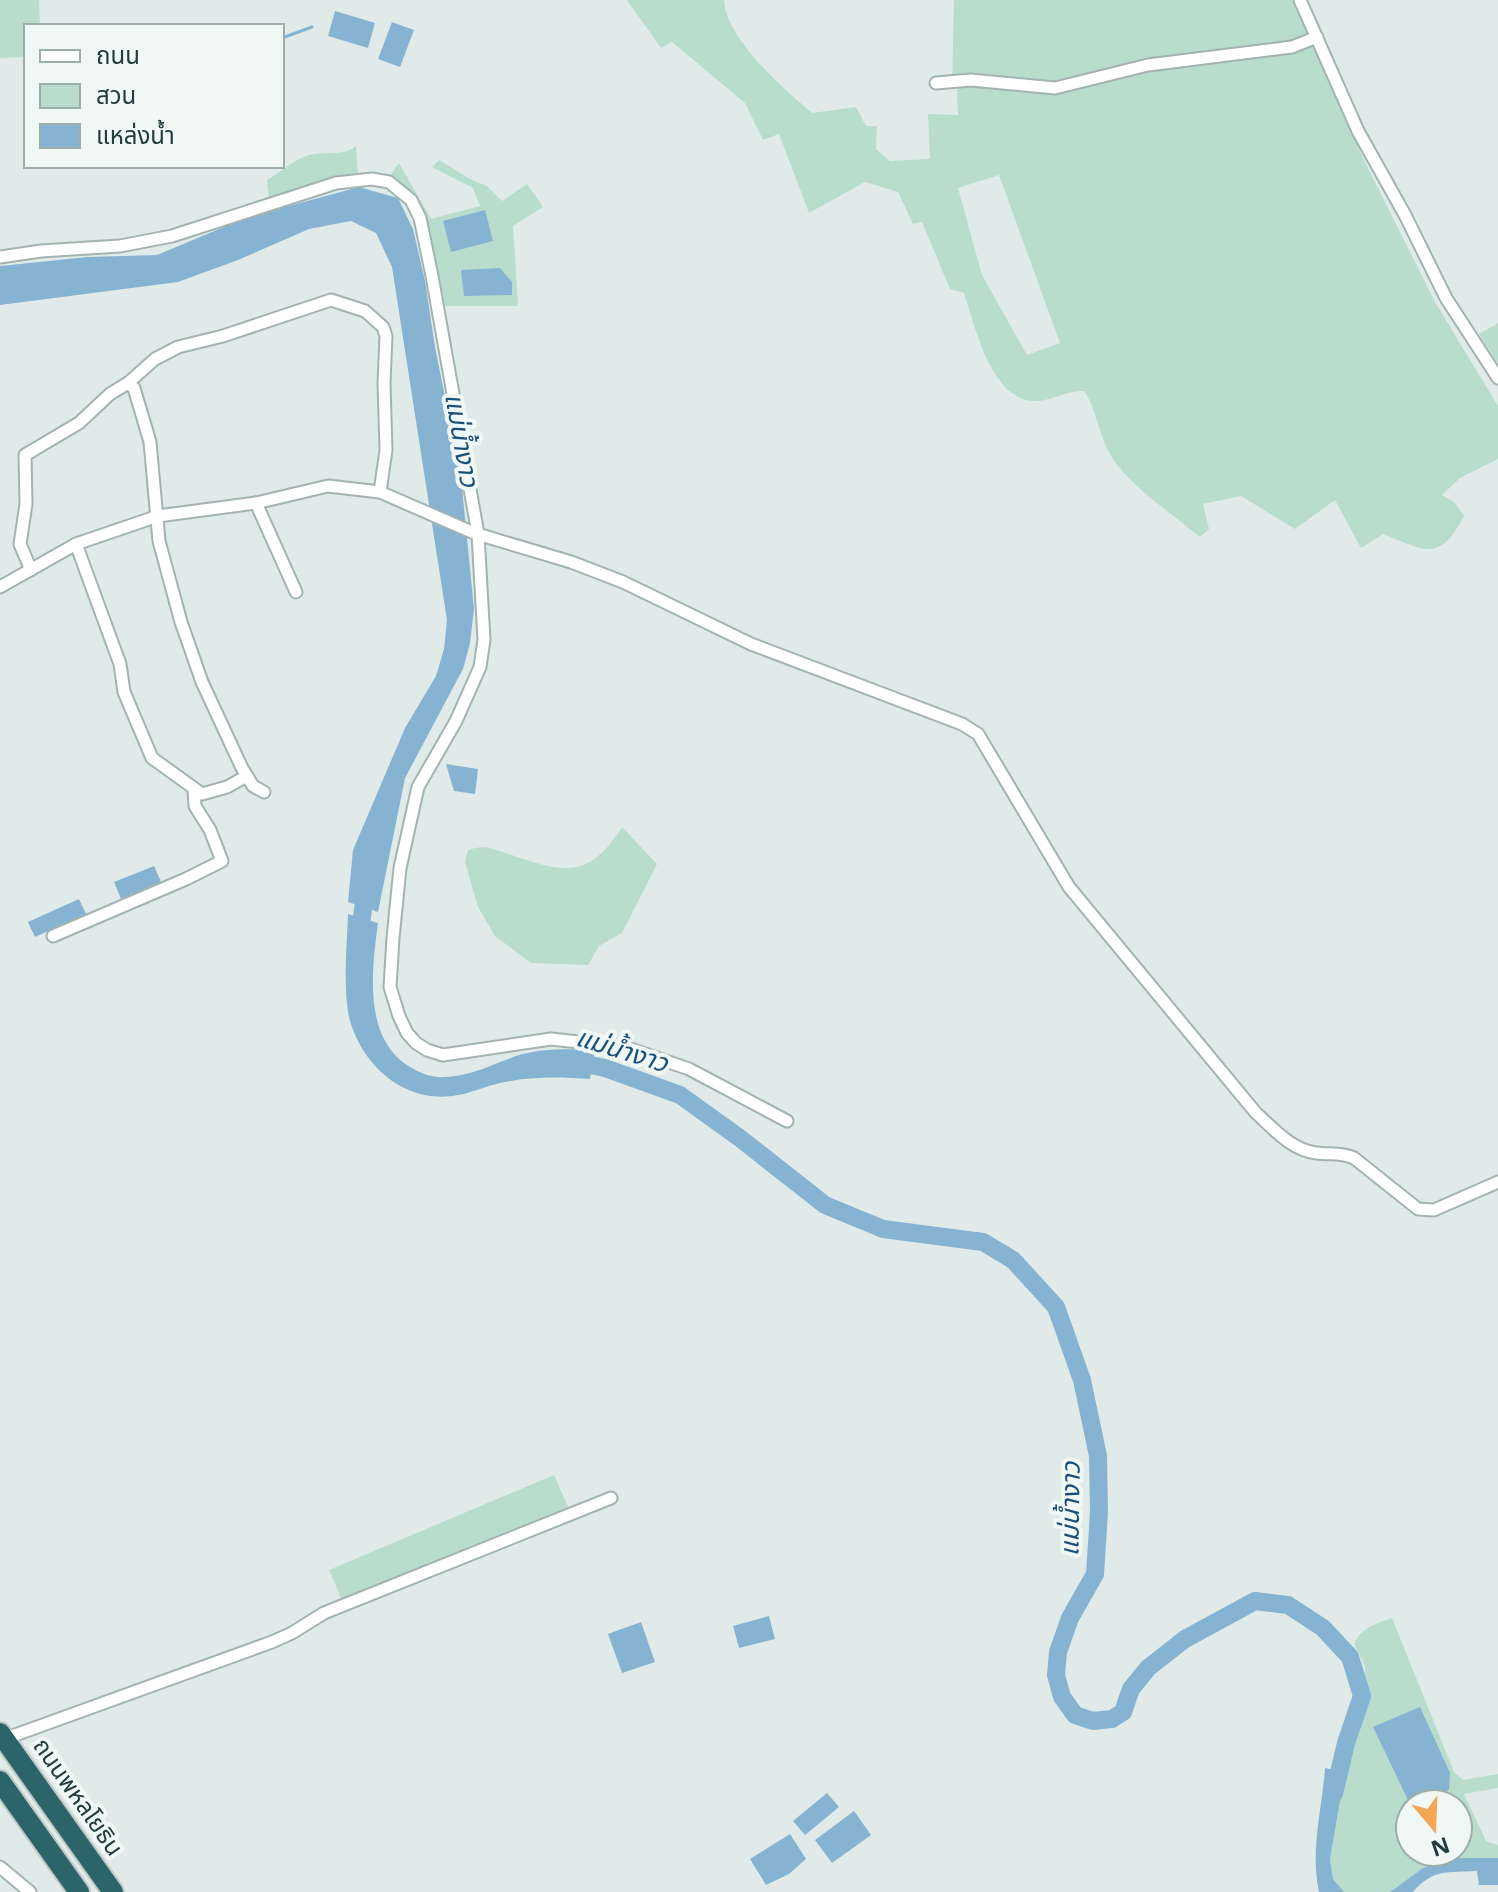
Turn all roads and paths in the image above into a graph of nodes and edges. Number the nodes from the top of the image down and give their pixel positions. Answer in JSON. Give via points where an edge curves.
{"nodes":[{"id":1,"x":1300,"y":0,"type":"edge"},
{"id":2,"x":1317,"y":37,"type":"junction"},
{"id":3,"x":936,"y":83,"type":"dead end"},
{"id":4,"x":0,"y":257,"type":"edge"},
{"id":5,"x":1498,"y":378,"type":"edge"},
{"id":6,"x":128,"y":383,"type":"junction"},
{"id":7,"x":380,"y":492,"type":"junction"},
{"id":8,"x":256,"y":503,"type":"junction"},
{"id":9,"x":158,"y":516,"type":"junction"},
{"id":10,"x":476,"y":534,"type":"junction"},
{"id":11,"x":76,"y":544,"type":"junction"},
{"id":12,"x":31,"y":570,"type":"junction"},
{"id":13,"x":0,"y":587,"type":"edge"},
{"id":14,"x":296,"y":592,"type":"dead end"},
{"id":15,"x":247,"y":776,"type":"junction"},
{"id":16,"x":194,"y":790,"type":"junction"},
{"id":17,"x":264,"y":792,"type":"dead end"},
{"id":18,"x":53,"y":936,"type":"dead end"},
{"id":19,"x":787,"y":1121,"type":"dead end"},
{"id":20,"x":1498,"y":1182,"type":"edge"},
{"id":21,"x":611,"y":1498,"type":"dead end"},
{"id":22,"x":2,"y":1736,"type":"edge"},
{"id":23,"x":0,"y":1781,"type":"edge"},
{"id":24,"x":0,"y":1867,"type":"edge"},
{"id":25,"x":72,"y":1890,"type":"edge"},
{"id":26,"x":30,"y":1892,"type":"edge"},
{"id":27,"x":113,"y":1892,"type":"edge"}],
"edges":[{"from":1,"to":2,"type":"street"},
{"from":2,"to":3,"type":"street","via":[[1292,47],[1148,65],[1055,88],[971,80]]},
{"from":2,"to":5,"type":"street","via":[[1358,131],[1446,298]]},
{"from":4,"to":10,"type":"street","via":[[131,244],[172,236],[336,183],[389,182],[411,200],[420,218]]},
{"from":6,"to":7,"type":"street","via":[[178,347],[331,300],[350,304],[383,327],[386,336],[386,450]]},
{"from":6,"to":9,"type":"street","via":[[150,442]]},
{"from":6,"to":12,"type":"street","via":[[79,423],[25,455],[20,544]]},
{"from":7,"to":8,"type":"street","via":[[328,486]]},
{"from":7,"to":10,"type":"street"},
{"from":8,"to":9,"type":"street"},
{"from":8,"to":14,"type":"street"},
{"from":9,"to":11,"type":"street"},
{"from":9,"to":15,"type":"street","via":[[159,541],[181,622],[202,682]]},
{"from":10,"to":19,"type":"street","via":[[482,657],[456,721],[421,778],[400,868],[390,987],[407,1033],[427,1050],[443,1055],[551,1039],[625,1047],[689,1069]]},
{"from":10,"to":20,"type":"street","via":[[623,582],[751,644],[978,734],[1069,887],[1256,1113],[1287,1141],[1303,1150],[1354,1158],[1426,1211]]},
{"from":11,"to":12,"type":"street"},
{"from":11,"to":16,"type":"street","via":[[120,664],[124,692],[152,758]]},
{"from":12,"to":13,"type":"street"},
{"from":15,"to":16,"type":"street","via":[[210,793]]},
{"from":15,"to":17,"type":"street"},
{"from":16,"to":18,"type":"street","via":[[195,806],[222,861]]},
{"from":21,"to":22,"type":"street","via":[[324,1613],[258,1647]]},
{"from":22,"to":27,"type":"highway","name":"ถนนพหลโยธิน"},
{"from":23,"to":25,"type":"highway"},
{"from":24,"to":26,"type":"street"}]}
